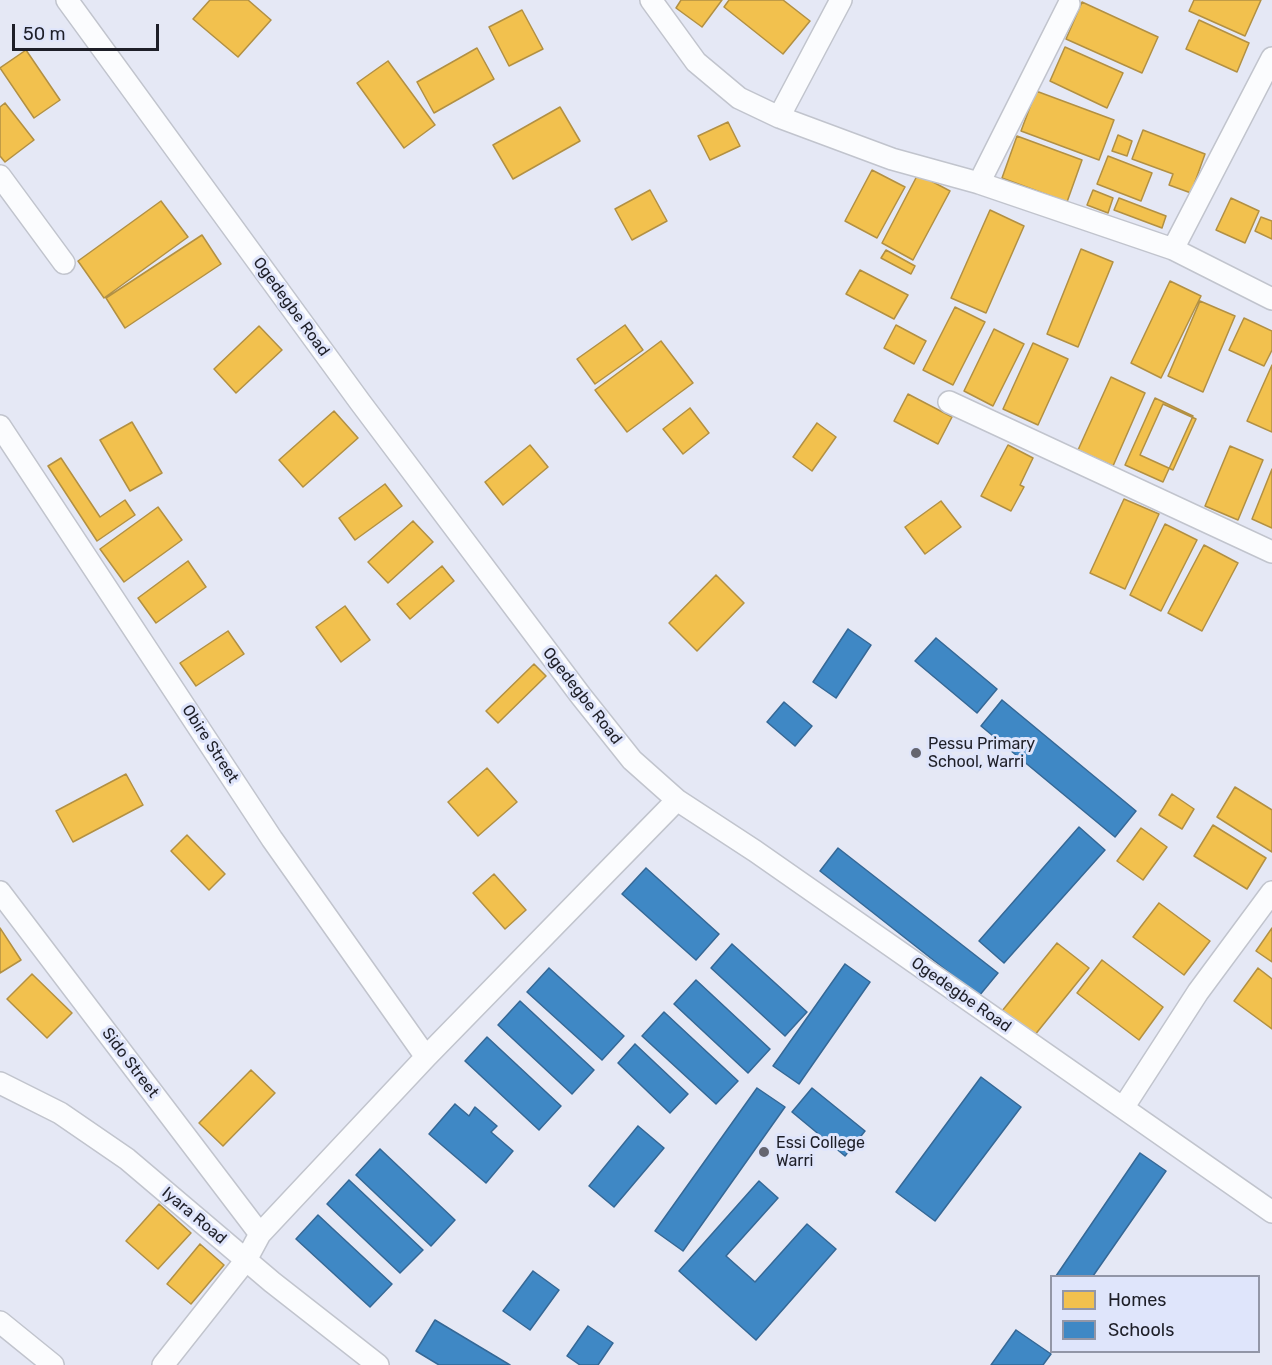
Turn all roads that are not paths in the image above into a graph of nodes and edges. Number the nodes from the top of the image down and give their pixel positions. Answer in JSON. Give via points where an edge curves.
{"nodes":[{"id":1,"x":67,"y":0,"type":"edge"},
{"id":2,"x":651,"y":0,"type":"edge"},
{"id":3,"x":841,"y":0,"type":"edge"},
{"id":4,"x":1069,"y":4,"type":"dead end"},
{"id":5,"x":1272,"y":58,"type":"edge"},
{"id":6,"x":779,"y":117,"type":"junction"},
{"id":7,"x":0,"y":176,"type":"edge"},
{"id":8,"x":979,"y":183,"type":"junction"},
{"id":9,"x":1173,"y":249,"type":"junction"},
{"id":10,"x":64,"y":263,"type":"dead end"},
{"id":11,"x":1272,"y":299,"type":"edge"},
{"id":12,"x":949,"y":402,"type":"dead end"},
{"id":13,"x":0,"y":426,"type":"edge"},
{"id":14,"x":1272,"y":552,"type":"edge"},
{"id":15,"x":677,"y":800,"type":"junction"},
{"id":16,"x":0,"y":892,"type":"edge"},
{"id":17,"x":1272,"y":892,"type":"edge"},
{"id":18,"x":426,"y":1057,"type":"junction"},
{"id":19,"x":0,"y":1083,"type":"edge"},
{"id":20,"x":1123,"y":1108,"type":"junction"},
{"id":21,"x":1272,"y":1212,"type":"edge"},
{"id":22,"x":260,"y":1234,"type":"junction"},
{"id":23,"x":246,"y":1260,"type":"junction"},
{"id":24,"x":0,"y":1322,"type":"edge"},
{"id":25,"x":53,"y":1365,"type":"edge"},
{"id":26,"x":163,"y":1365,"type":"edge"},
{"id":27,"x":378,"y":1365,"type":"edge"}],
"edges":[{"from":1,"to":15,"type":"street","name":"Ogedegbe Road","via":[[360,402],[581,696],[632,760]]},
{"from":2,"to":6,"type":"street","via":[[696,62],[739,98]]},
{"from":3,"to":6,"type":"street"},
{"from":4,"to":8,"type":"street"},
{"from":5,"to":9,"type":"street"},
{"from":6,"to":8,"type":"street","via":[[892,159]]},
{"from":7,"to":10,"type":"street"},
{"from":8,"to":9,"type":"street"},
{"from":9,"to":11,"type":"street"},
{"from":12,"to":14,"type":"street"},
{"from":13,"to":18,"type":"street","name":"Obire Street","via":[[272,839]]},
{"from":15,"to":18,"type":"street"},
{"from":15,"to":20,"type":"street","name":"Ogedegbe Road"},
{"from":16,"to":22,"type":"street","name":"Sido Street"},
{"from":17,"to":20,"type":"street","via":[[1198,992]]},
{"from":18,"to":22,"type":"street"},
{"from":19,"to":23,"type":"street","name":"Iyara Road","via":[[60,1113],[127,1159]]},
{"from":20,"to":21,"type":"street","name":"Ogedegbe Road"},
{"from":22,"to":23,"type":"street"},
{"from":23,"to":26,"type":"street"},
{"from":23,"to":27,"type":"street","name":"Iyara Road"},
{"from":24,"to":25,"type":"street"}]}
